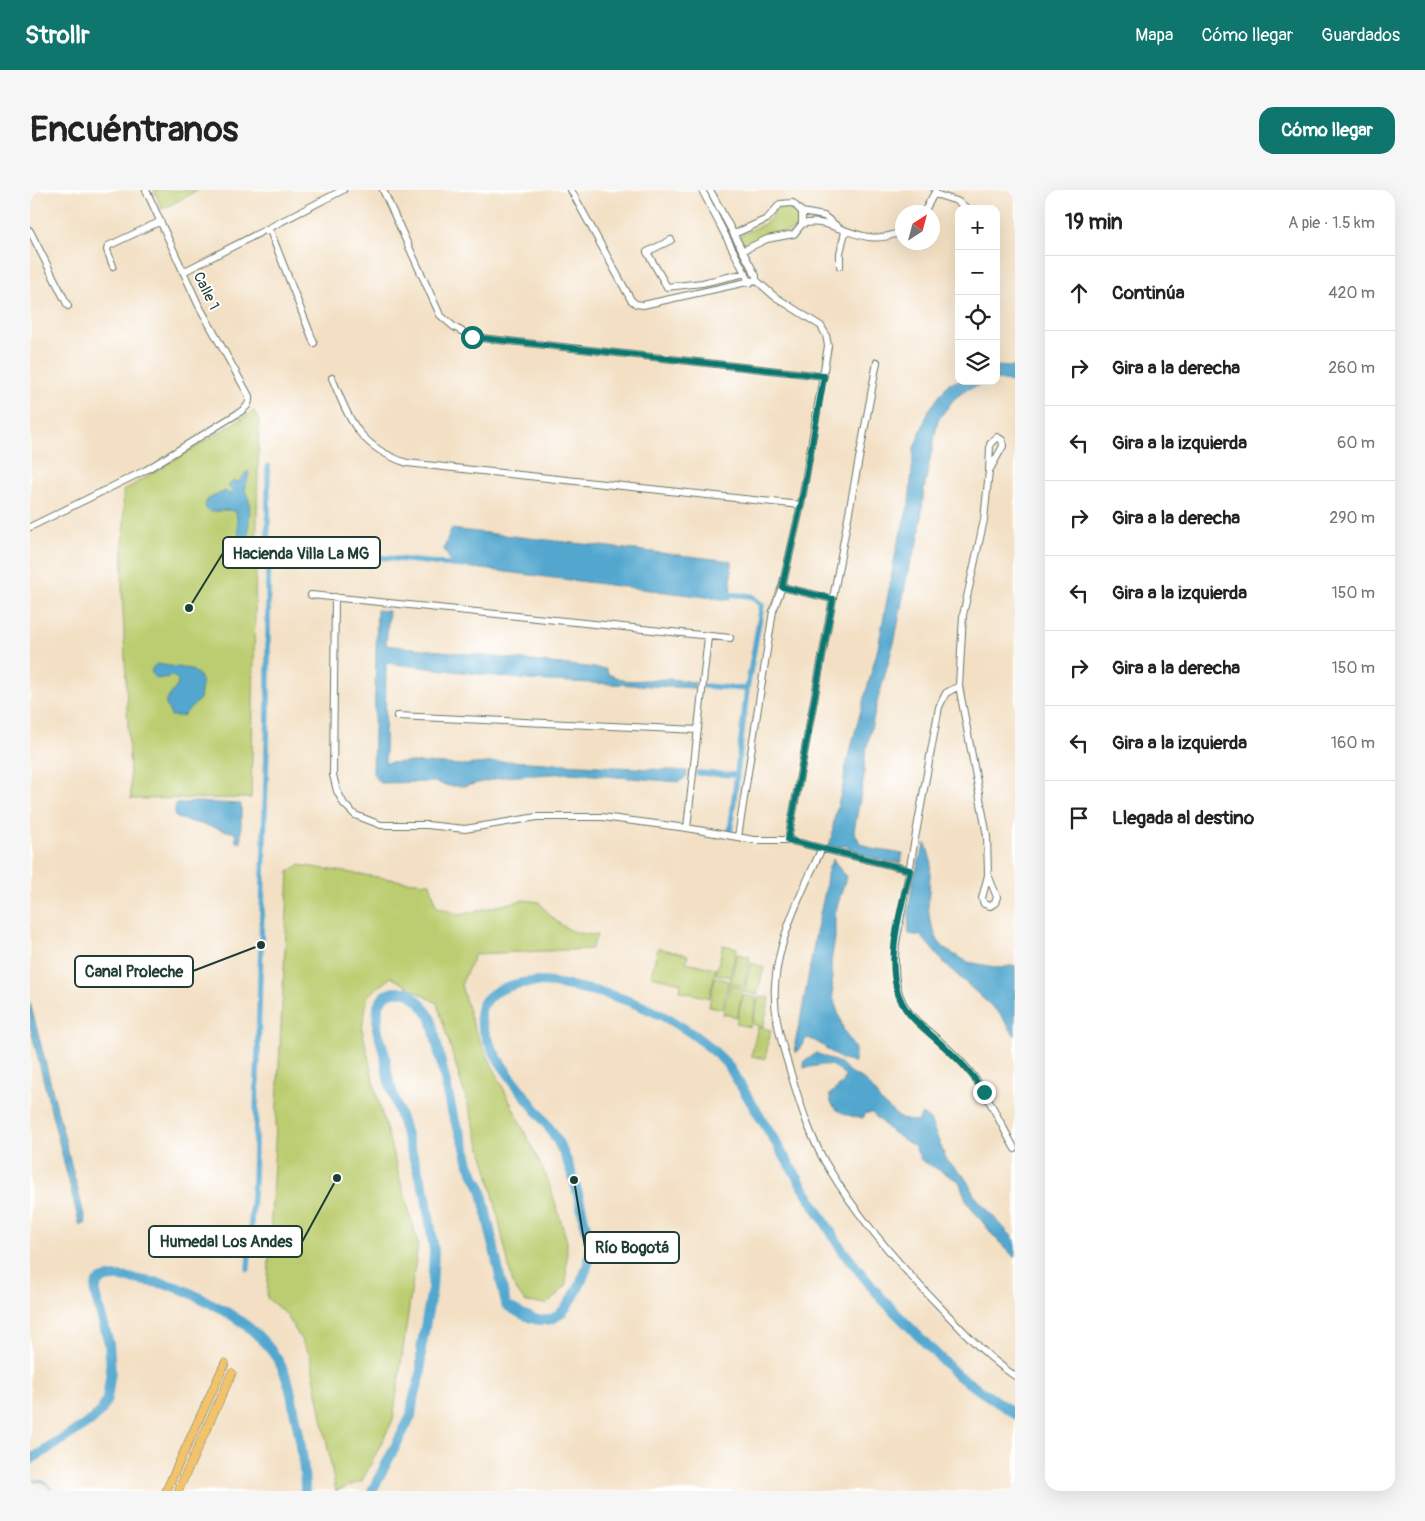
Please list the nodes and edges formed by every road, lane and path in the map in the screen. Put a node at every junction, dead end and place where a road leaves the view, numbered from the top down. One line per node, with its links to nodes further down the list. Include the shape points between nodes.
1 (146, 190): 11 (street, Calle 1)
2 (343, 190): 13 (street)
3 (383, 190): 28 (street, via 440,315 472,337)
4 (571, 190): 24 (street, via 636,304)
5 (702, 190): 23 (street)
6 (710, 190): 17 (street)
7 (935, 192): 8 (street); 9 (street)
8 (928, 205)
9 (962, 205)
10 (802, 212): 12 (street); 15 (street, via 824,216); 17 (street, via 793,203 780,204 767,219)
11 (159, 222): 20 (street, via 108,246); 22 (street, Calle 1)
12 (802, 224): 15 (street, via 822,223); 19 (street, via 794,234 768,239)
13 (269, 228): 22 (street); 26 (street)
14 (30, 232): 25 (street)
15 (845, 232): 16 (street, via 874,238); 21 (street)
16 (895, 233)
17 (734, 234): 19 (street)
18 (671, 240): 23 (street, via 647,252 667,287)
19 (742, 251): 24 (street, via 756,276)
20 (114, 266)
21 (840, 266)
22 (183, 272): 32 (street, Calle 1, via 250,400 247,407 146,470)
23 (746, 273): 24 (street)
24 (753, 282): 28 (street, via 821,326 828,346)
25 (68, 306)
26 (314, 342)
27 (878, 362): 36 (street)
28 (824, 376): 31 (street)
29 (332, 378): 31 (street, via 360,436 387,456 407,463)
30 (989, 471): 30 (street, via 1003,446 997,437 990,444); 39 (street, via 984,520 963,615)
31 (801, 505): 33 (street)
32 (30, 526)
33 (782, 587): 36 (street); 43 (street, via 773,611)
34 (310, 595): 35 (street)
35 (335, 597): 37 (street); 42 (street, via 333,775 344,804 355,815 381,825 464,829 537,817 572,816)
36 (833, 599): 44 (street)
37 (708, 637): 38 (street); 41 (street)
38 (730, 638)
39 (959, 686): 46 (street, via 946,693 939,707); 47 (street, via 987,836)
40 (397, 716): 41 (street)
41 (698, 730): 42 (street)
42 (688, 828): 43 (street)
43 (738, 838): 44 (street)
44 (788, 840): 45 (street)
45 (820, 850): 46 (street); 51 (street, via 787,932 775,986 780,1040 809,1127 830,1171 865,1222 899,1263 995,1363)
46 (910, 870): 48 (street, via 893,968 898,994 914,1020 948,1047 973,1074)
47 (988, 875)
48 (1015, 1148)
49 (225, 1363): 52 (main road)
50 (232, 1373): 53 (main road)
51 (1015, 1376)
52 (166, 1491)
53 (178, 1491)

